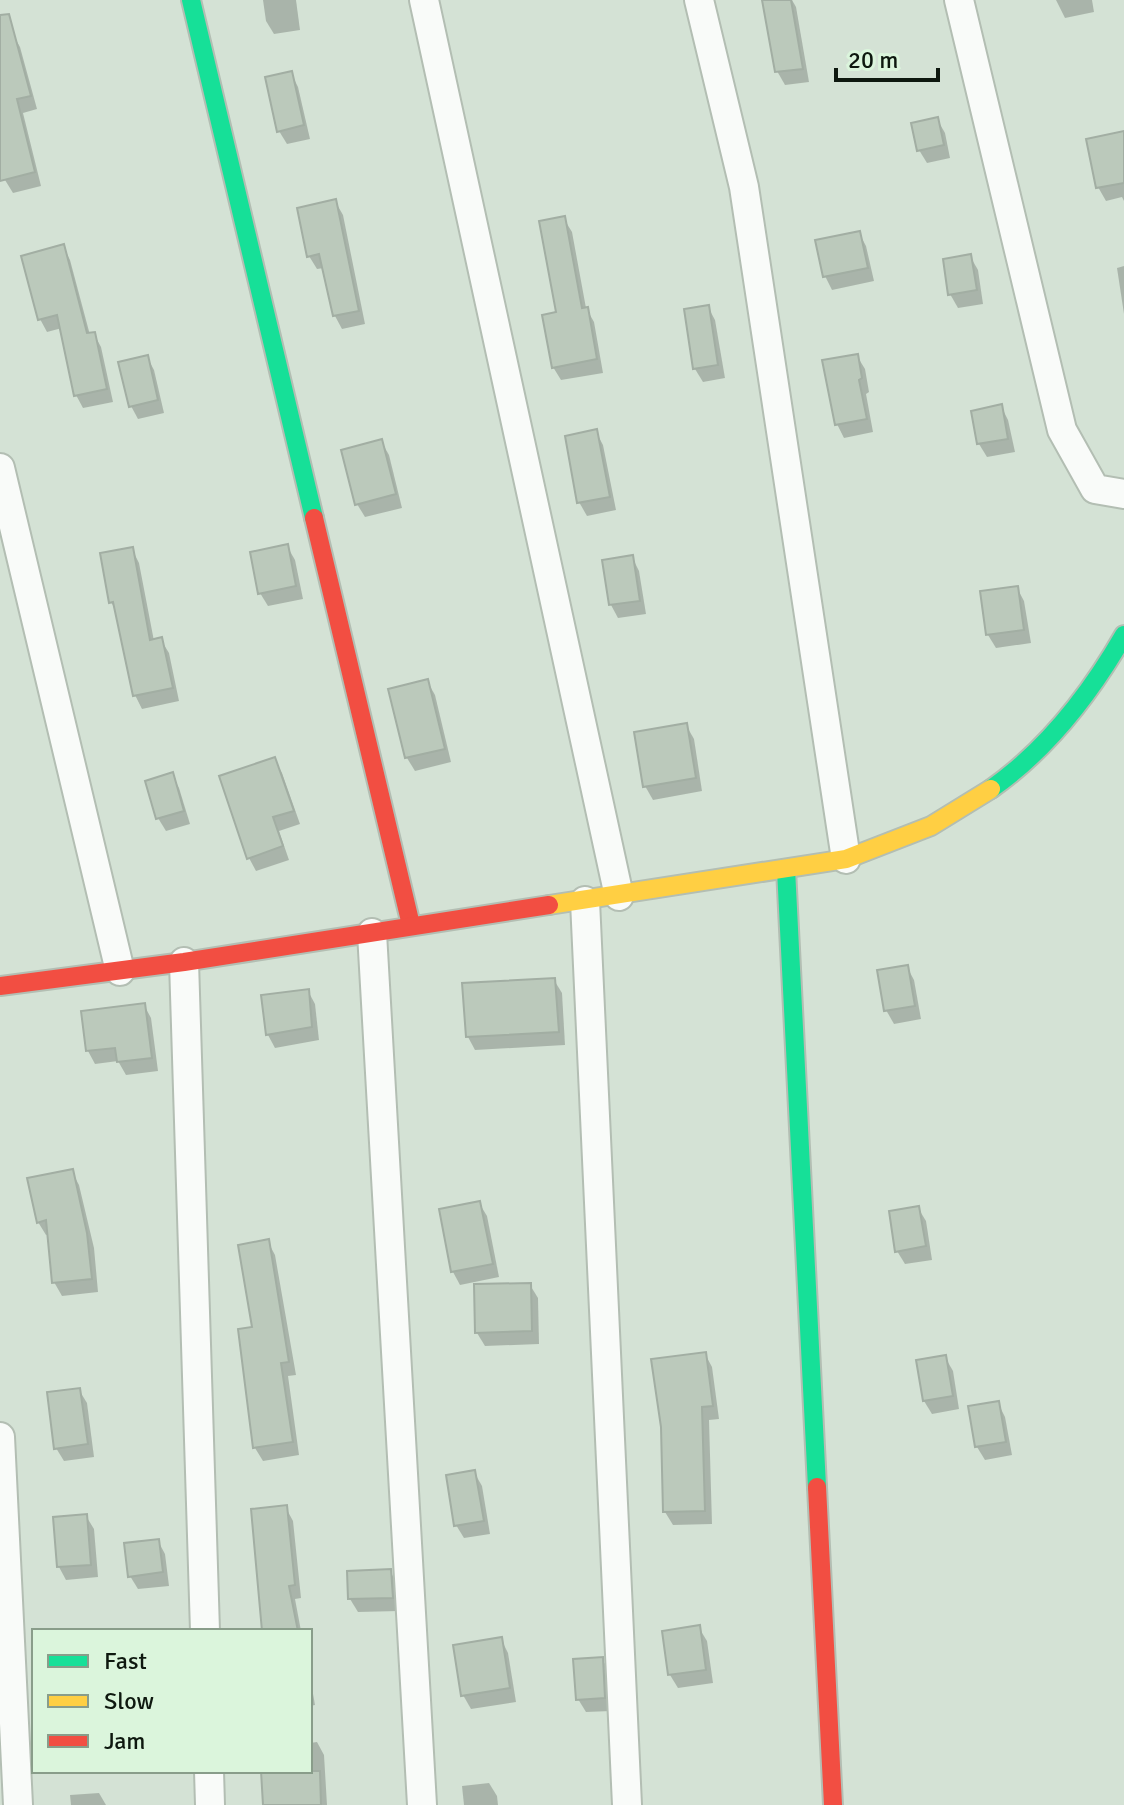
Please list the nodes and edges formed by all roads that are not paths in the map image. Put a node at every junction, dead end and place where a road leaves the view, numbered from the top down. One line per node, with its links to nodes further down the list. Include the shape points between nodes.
1 (191, 0): 12 (street)
2 (424, 0): 10 (street)
3 (699, 0): 8 (street, via 744,187)
4 (959, 0): 6 (street, via 1062,430 1095,489)
5 (0, 468): 15 (street)
6 (1124, 494)
7 (1124, 635): 8 (street, via 1077,711 1013,775 941,821)
8 (846, 859): 9 (street)
9 (786, 869): 10 (street); 24 (street)
10 (619, 896): 11 (street)
11 (585, 901): 12 (street); 23 (street)
12 (411, 925): 13 (street)
13 (372, 933): 14 (street); 22 (street)
14 (184, 962): 15 (street); 18 (street)
15 (120, 971): 16 (street)
16 (0, 986)
17 (0, 1437): 20 (street)
18 (205, 1629)
19 (209, 1773): 21 (street)
20 (18, 1805)
21 (210, 1805)
22 (422, 1805)
23 (627, 1805)
24 (833, 1805)

